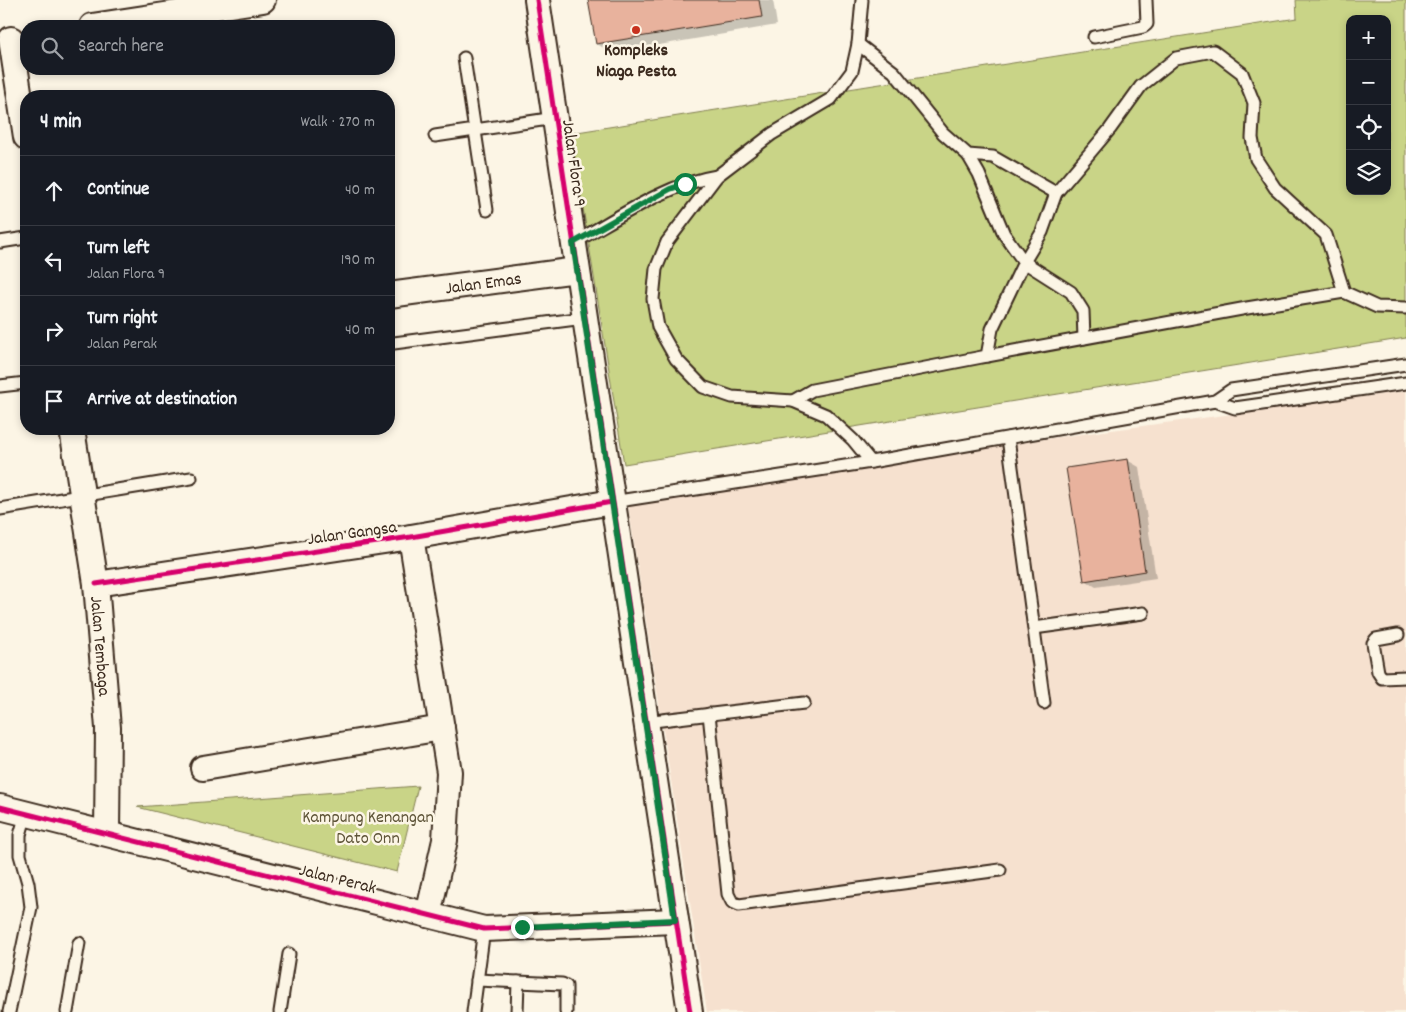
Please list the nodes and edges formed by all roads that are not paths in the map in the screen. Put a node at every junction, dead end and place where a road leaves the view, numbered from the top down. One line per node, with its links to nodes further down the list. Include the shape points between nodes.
1 (263, 0): 5 (street)
2 (537, 0): 11 (street, Jalan Flora 9)
3 (862, 0): 8 (lane)
4 (1146, 0): 6 (lane, via 1148,19 1143,27)
5 (131, 20)
6 (1094, 37)
7 (12, 38): 10 (street)
8 (858, 44): 14 (lane, via 894,72 943,133); 15 (lane, via 852,71 831,98 772,134)
9 (464, 58): 12 (lane)
10 (20, 95)
11 (555, 118): 12 (lane); 20 (street, Jalan Flora 9)
12 (475, 130): 13 (lane); 17 (lane)
13 (435, 136)
14 (968, 155): 16 (lane, via 993,157); 21 (lane, via 1004,234)
15 (717, 176): 20 (lane, via 670,189); 34 (lane, via 667,242 656,269 653,299 658,327 676,359 703,387 732,397)
16 (1056, 193): 21 (lane, via 1042,232); 23 (lane, via 1141,86 1176,58 1213,51 1242,73 1254,103 1252,138 1256,159 1275,188 1326,235)
17 (487, 210)
18 (20, 239): 19 (lane)
19 (0, 242)
20 (573, 243): 22 (street, Jalan Flora 9)
21 (1024, 262): 27 (lane, via 1071,292 1083,311); 29 (lane, via 992,329)
22 (578, 270): 24 (street, Jalan Emas); 26 (street, Jalan Flora 9)
23 (1344, 292): 25 (lane, via 1377,307); 27 (lane)
24 (395, 294)
25 (1406, 308)
26 (584, 318): 28 (lane); 41 (street, Jalan Flora 9)
27 (1084, 338): 29 (lane)
28 (395, 343)
29 (987, 356): 34 (lane, via 812,390)
30 (1406, 364): 35 (lane, via 1231,390)
31 (20, 383): 33 (lane)
32 (1406, 383): 35 (lane, via 1235,408)
33 (0, 386)
34 (793, 401): 38 (lane, via 826,415)
35 (1215, 401): 37 (lane)
36 (73, 435): 40 (street, Jalan Tembaga)
37 (1008, 438): 38 (lane); 46 (lane)
38 (871, 462): 41 (lane)
39 (191, 478): 40 (lane)
40 (82, 495): 42 (lane); 44 (street, Jalan Tembaga)
41 (612, 502): 43 (street, Jalan Gangsa); 52 (street, Jalan Flora 9)
42 (0, 509)
43 (412, 537): 44 (street, Jalan Gangsa); 53 (street)
44 (96, 584): 57 (street, Jalan Tembaga, via 108,728)
45 (1143, 613): 46 (lane)
46 (1034, 628): 50 (lane)
47 (1398, 635): 48 (lane, via 1373,642 1378,672 1382,678)
48 (1406, 677)
49 (804, 703): 51 (lane)
50 (1044, 703)
51 (709, 714): 52 (lane); 58 (lane, via 728,894 732,902 739,905)
52 (645, 722): 60 (street, Jalan Flora 9)
53 (442, 728): 54 (street); 59 (street, via 449,772 445,840)
54 (203, 768)
55 (0, 807): 56 (street, Jalan Perak)
56 (26, 814): 57 (street, Jalan Perak); 66 (lane, via 20,835 20,855 31,907)
57 (107, 833): 59 (street, Jalan Perak)
58 (1000, 870)
59 (428, 915): 61 (street, Jalan Perak)
60 (675, 920): 61 (street, Jalan Perak); 72 (street, Jalan Flora 9)
61 (484, 929): 64 (lane)
62 (79, 943): 67 (lane)
63 (289, 954): 68 (lane)
64 (477, 980): 65 (lane); 69 (lane)
65 (518, 982): 70 (lane); 71 (lane, via 566,986)
66 (9, 1012)
67 (67, 1012)
68 (280, 1012)
69 (473, 1012)
70 (517, 1012)
71 (566, 1012)
72 (690, 1012)

